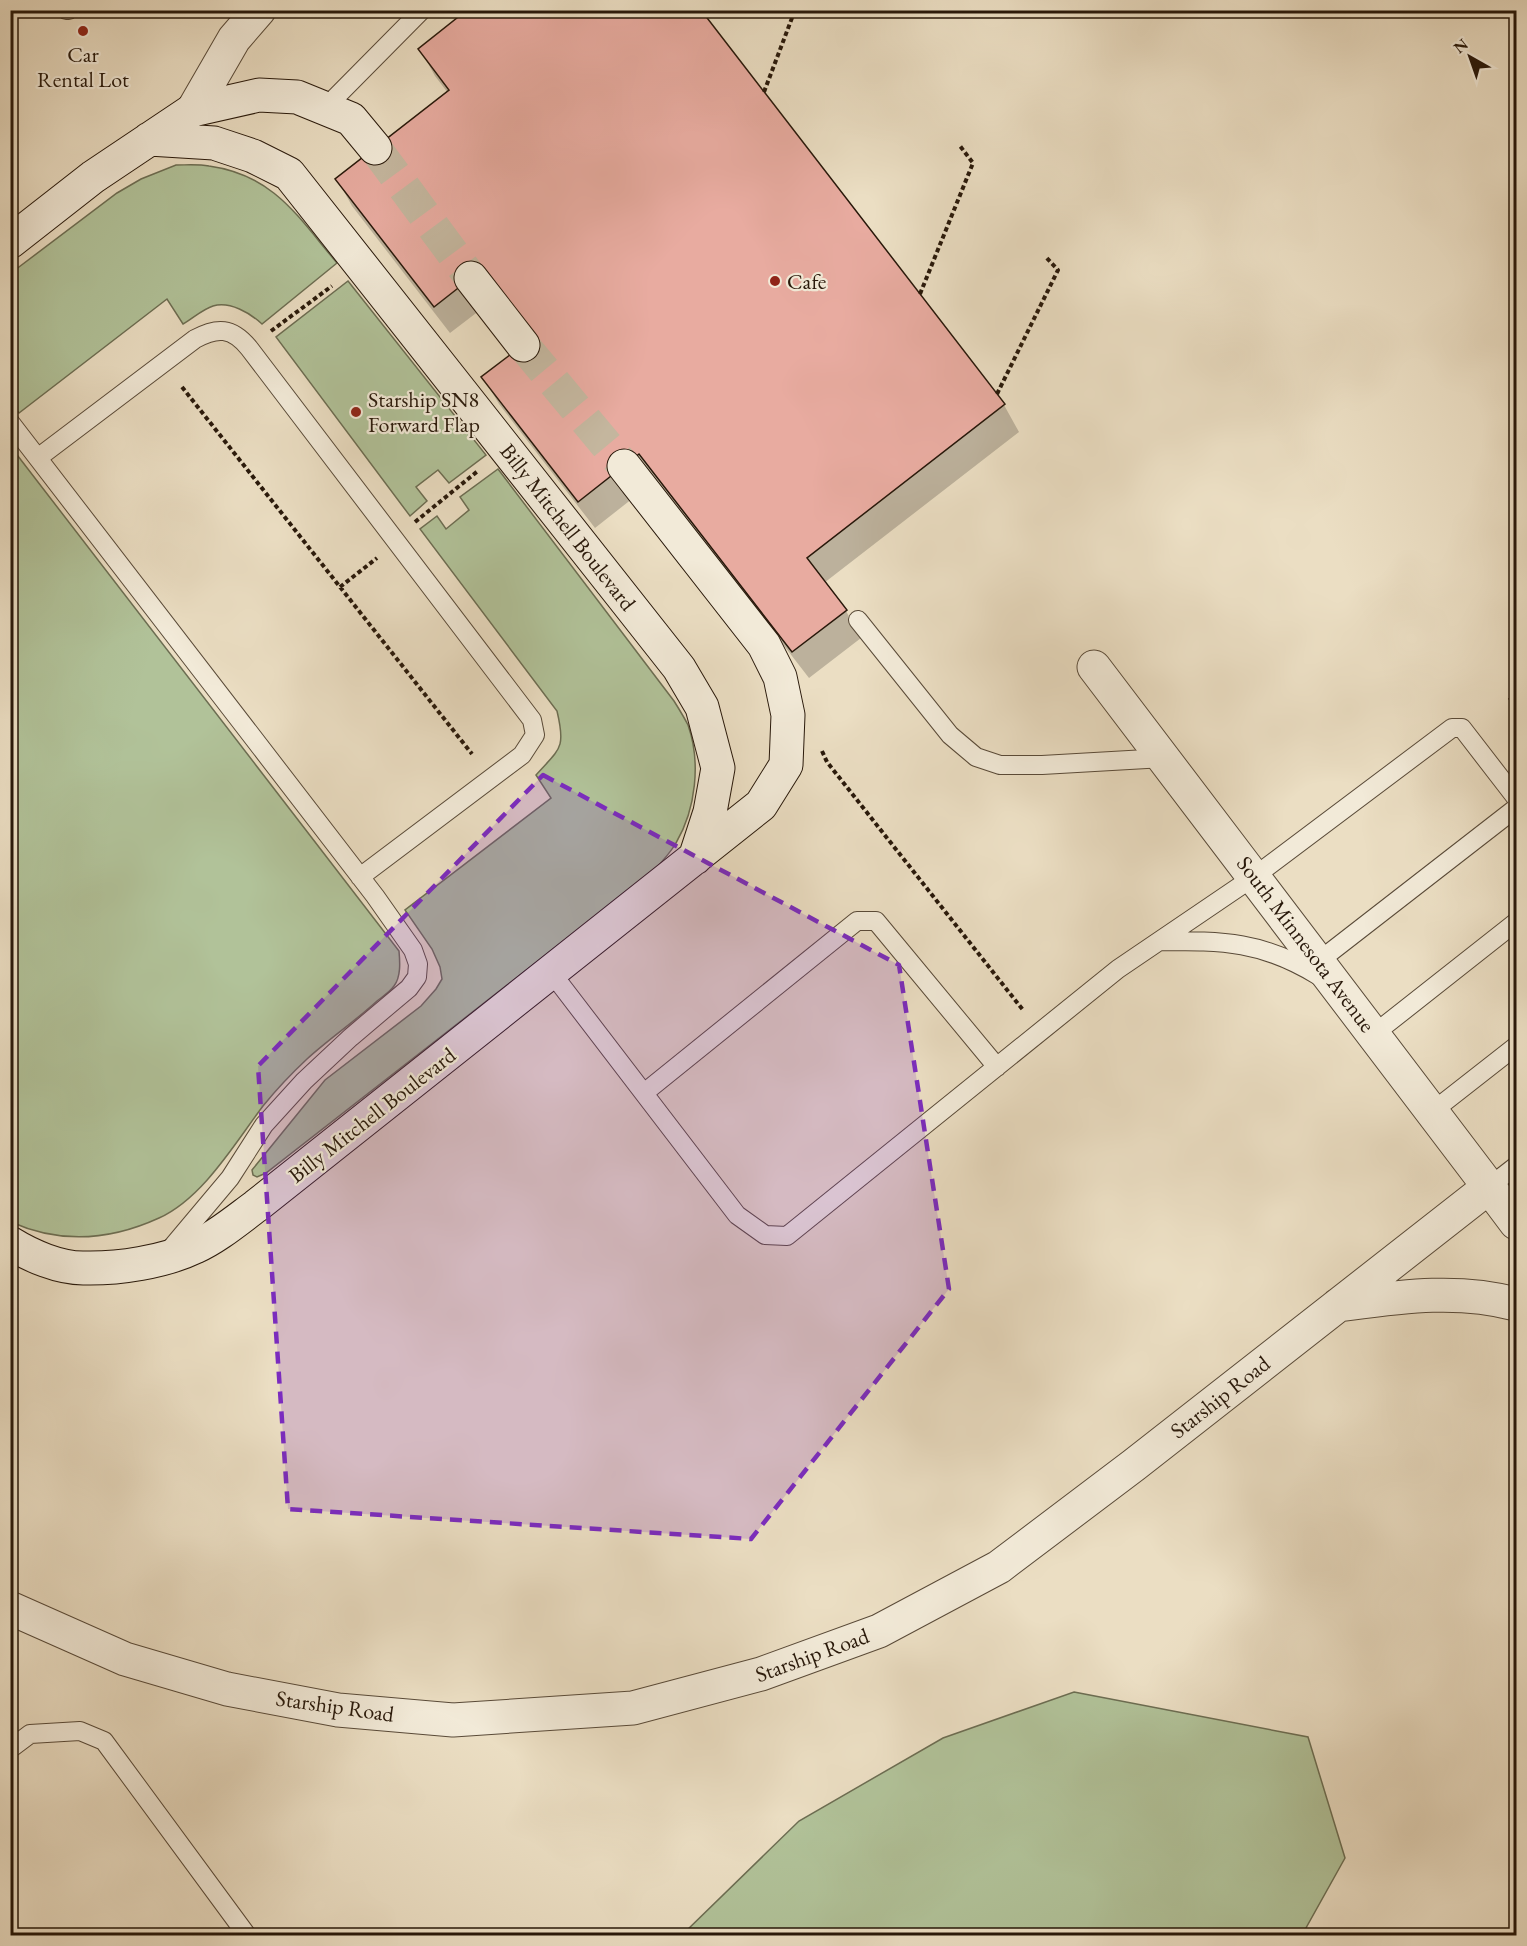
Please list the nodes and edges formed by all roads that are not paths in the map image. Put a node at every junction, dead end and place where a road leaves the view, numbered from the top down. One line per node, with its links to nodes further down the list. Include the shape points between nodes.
1 (259, 10): 4 (main road, via 234,39)
2 (422, 10): 3 (lane)
3 (325, 108): 4 (main road, via 297,97 259,95); 6 (main road, via 351,119)
4 (193, 110): 5 (main road)
5 (149, 139): 7 (main road); 18 (main road, Billy Mitchell Boulevard, via 214,143 289,174 679,668 702,707 718,768 710,812)
6 (375, 147)
7 (10, 242)
8 (471, 278): 9 (main road)
9 (523, 345)
10 (10, 422): 11 (lane)
11 (39, 457): 20 (lane); 20 (lane, via 195,339 221,330 240,337 249,348 532,720 535,735 522,754)
12 (624, 466): 18 (main road, Billy Mitchell Boulevard, via 765,645 780,676 788,715 786,765 761,805)
13 (858, 620): 15 (lane, via 950,735 976,758 1000,765 1042,765)
14 (1094, 666): 15 (main road, South Minnesota Avenue)
15 (1164, 758): 19 (main road, South Minnesota Avenue)
16 (1516, 798): 19 (lane, via 1462,728 1452,728)
17 (1516, 808): 23 (lane)
18 (695, 858): 24 (main road, Billy Mitchell Boulevard)
19 (1255, 876): 22 (lane); 23 (main road, South Minnesota Avenue)
20 (360, 877): 35 (lane, via 413,950 417,977 304,1081 264,1125 230,1178)
21 (1516, 922): 26 (lane)
22 (1160, 941): 25 (lane, via 1220,941 1257,947 1298,963); 28 (lane, via 1118,969)
23 (1319, 961): 25 (main road, South Minnesota Avenue)
24 (551, 972): 29 (lane); 35 (main road, Billy Mitchell Boulevard, via 256,1206 196,1247)
25 (1340, 988): 26 (main road, South Minnesota Avenue)
26 (1374, 1034): 30 (main road, South Minnesota Avenue)
27 (1516, 1046): 30 (lane)
28 (997, 1067): 29 (lane, via 786,1236 765,1235 737,1215); 29 (lane, via 876,921 858,921)
29 (644, 1094)
30 (1433, 1111): 32 (main road, South Minnesota Avenue)
31 (1516, 1166): 32 (lane)
32 (1489, 1187): 33 (main road, South Minnesota Avenue); 37 (main road, Starship Road)
33 (1516, 1223)
34 (10, 1243): 35 (main road, Billy Mitchell Boulevard, via 50,1262 82,1269)
35 (162, 1260)
36 (1516, 1304): 37 (main road, via 1494,1298 1421,1294)
37 (1336, 1305): 38 (main road, Starship Road, via 999,1566 879,1631 761,1674 633,1708 453,1720 338,1710 227,1689 125,1659)
38 (10, 1608)
39 (10, 1749): 40 (lane, via 30,1734 80,1731 104,1741)
40 (245, 1935)

